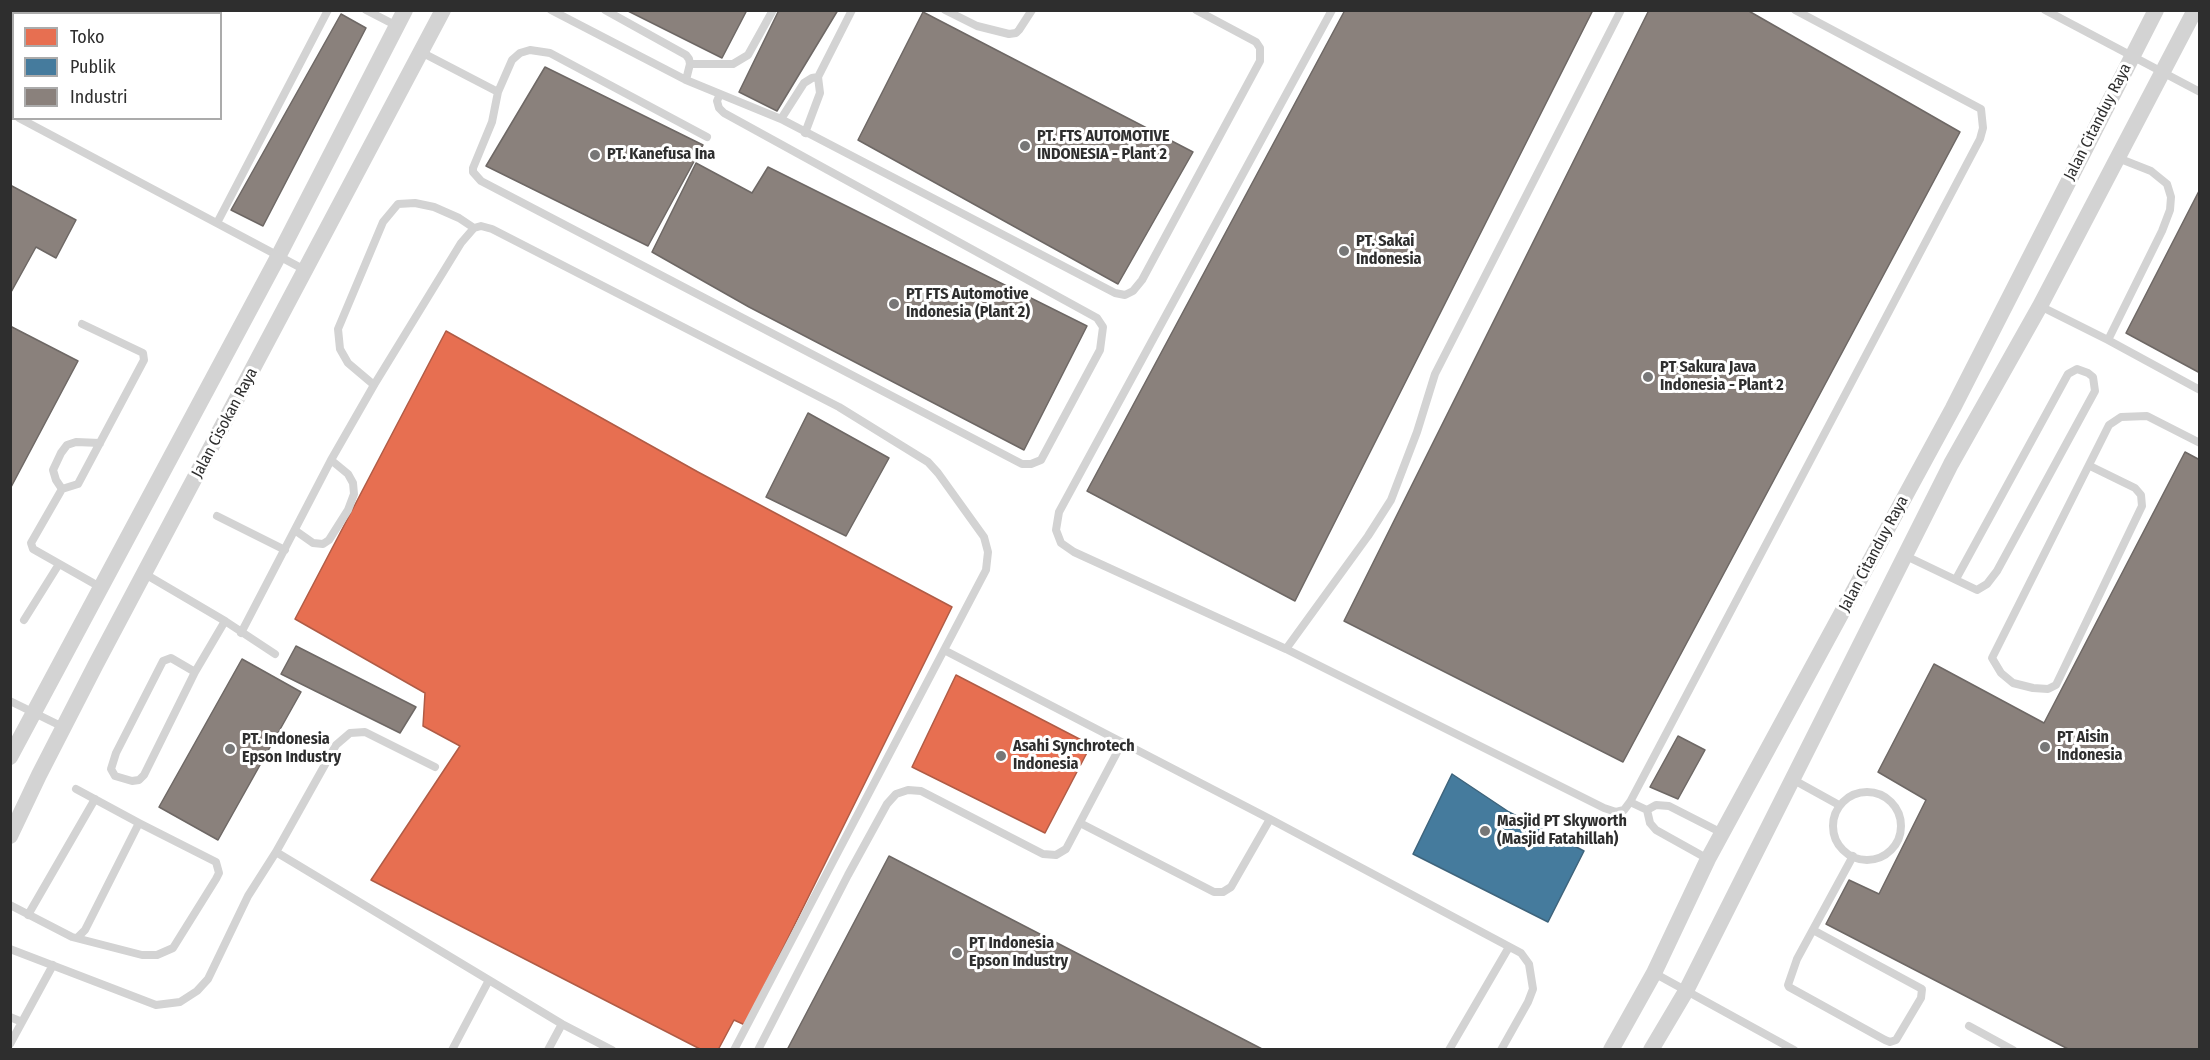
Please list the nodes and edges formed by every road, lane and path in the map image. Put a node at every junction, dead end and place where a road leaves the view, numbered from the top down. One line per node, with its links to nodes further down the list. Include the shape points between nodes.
1 (328, 10): 33 (lane)
2 (366, 10): 18 (lane)
3 (405, 10): 18 (street, Jalan Cisokan Raya)
4 (443, 10): 19 (street, Jalan Cisokan Raya)
5 (551, 10): 24 (lane)
6 (605, 10): 21 (lane, via 686,55)
7 (773, 10): 21 (lane, via 748,55 722,65)
8 (852, 10): 23 (lane)
9 (945, 10): 10 (lane, via 977,26 1009,34 1019,30)
10 (1032, 10)
11 (1196, 10): 30 (lane, via 1256,42 1260,61 1142,280 1125,295)
12 (1332, 10): 60 (lane, via 1059,512 1056,530 1061,543 1074,552)
13 (1621, 10): 60 (lane, via 1435,374 1391,500)
14 (1796, 10): 73 (lane, via 1981,109 1983,128)
15 (2045, 10): 20 (lane)
16 (2156, 10): 20 (street, Jalan Citanduy Raya)
17 (2195, 10): 22 (street, Jalan Citanduy Raya)
18 (397, 26): 35 (street, Jalan Cisokan Raya)
19 (421, 52): 25 (lane); 36 (street, Jalan Cisokan Raya)
20 (2132, 55): 22 (lane); 42 (street, Jalan Citanduy Raya)
21 (690, 64): 24 (lane)
22 (2163, 72): 26 (lane); 32 (street, Jalan Citanduy Raya)
23 (818, 77): 28 (lane, via 804,83); 30 (lane, via 820,93)
24 (686, 80): 27 (lane)
25 (498, 92): 27 (lane, via 492,122 473,168 481,181 1022,464 1041,460 1100,350 1103,327 1097,318 724,113 717,101); 31 (lane, via 512,60 520,52 549,53)
26 (2199, 92)
27 (720, 94): 28 (lane)
28 (781, 118): 30 (lane)
29 (24, 120): 33 (lane)
30 (805, 133)
31 (706, 137)
32 (2118, 158): 37 (street, Jalan Citanduy Raya); 39 (lane, via 2151,171 2167,184 2171,197 2162,231)
33 (217, 224): 35 (lane)
34 (474, 228): 40 (lane); 40 (lane, via 434,207 415,203 398,204 384,222 338,329 340,349 348,363); 61 (lane, via 492,229 839,407 928,462 984,537 988,552 986,570)
35 (279, 255): 36 (lane); 56 (street, Jalan Cisokan Raya)
36 (305, 270): 54 (street, Jalan Cisokan Raya)
37 (2040, 306): 39 (lane); 43 (street, Jalan Citanduy Raya)
38 (82, 324): 44 (lane, via 144,356)
39 (2108, 340): 41 (lane)
40 (374, 385): 46 (lane)
41 (2199, 390)
42 (1953, 408): 43 (street); 79 (street, Jalan Citanduy Raya)
43 (1974, 421): 52 (street, Jalan Citanduy Raya)
44 (100, 443): 48 (lane, via 78,484); 48 (lane, via 67,445 53,470)
45 (2199, 443): 47 (lane, via 2147,416 2121,417 2109,425)
46 (331, 460): 50 (lane); 50 (lane, via 348,474 352,483 354,494 348,510 330,540 323,544 314,543)
47 (2090, 466): 47 (lane, via 1992,658 2001,673 2013,682 2048,689 2056,684 2142,506 2141,495 2135,488)
48 (62, 489): 53 (lane, via 31,543 33,549)
49 (217, 516): 51 (lane)
50 (296, 531): 51 (lane)
51 (285, 550): 59 (lane)
52 (1906, 556): 55 (lane); 70 (street, Jalan Citanduy Raya)
53 (59, 564): 56 (lane); 57 (lane)
54 (145, 574): 58 (lane); 66 (street, Jalan Cisokan Raya)
55 (1956, 579): 55 (lane, via 2068,374 2077,369 2088,373 2095,391 1997,571 1977,590)
56 (100, 587): 65 (street, Jalan Cisokan Raya)
57 (24, 620)
58 (225, 621): 59 (lane); 63 (lane)
59 (241, 633): 62 (lane)
60 (1286, 649): 73 (lane, via 1604,808 1616,812 1624,810)
61 (944, 650): 67 (lane); 102 (lane)
62 (275, 654)
63 (195, 672): 63 (lane, via 144,776 132,781 115,776 111,769 116,753 163,661 171,658)
64 (10, 701): 65 (lane)
65 (34, 713): 66 (lane); 68 (street, Jalan Cisokan Raya)
66 (63, 727): 80 (street, Jalan Cisokan Raya)
67 (1122, 743): 76 (lane); 78 (lane)
68 (10, 757)
69 (435, 767): 81 (lane, via 365,732 350,733 336,745)
70 (1791, 779): 74 (lane); 93 (street, Jalan Citanduy Raya)
71 (76, 789): 72 (lane)
72 (95, 799): 77 (lane); 85 (lane)
73 (1630, 802): 75 (lane)
74 (1839, 805): 82 (lane, via 1833,822 1835,839 1846,854); 82 (lane, via 1850,795 1864,791 1879,793 1900,812 1902,830 1895,847 1878,859)
75 (1647, 810): 79 (lane, via 1656,805 1669,806); 83 (lane, via 1656,830)
76 (1270, 819): 78 (lane, via 1232,887 1223,892 1214,892); 88 (lane)
77 (139, 823): 87 (lane); 87 (lane, via 212,859 218,867 216,879 172,948 163,954 142,955)
78 (1080, 824): 103 (lane, via 1066,849 1056,855 1043,854 921,791 896,794 848,875)
79 (1722, 833): 83 (street, Jalan Citanduy Raya)
80 (10, 836)
81 (276, 852): 90 (lane, via 248,896 208,979 180,1002 156,1005); 92 (lane)
82 (1853, 856): 86 (lane)
83 (1708, 859): 91 (street, Jalan Citanduy Raya)
84 (10, 905): 85 (lane)
85 (28, 915): 87 (lane)
86 (1813, 930): 86 (lane, via 1788,980 1789,987 1885,1040 1896,1040 1921,998 1922,989)
87 (78, 937)
88 (1509, 947): 104 (lane); 105 (lane, via 1521,953 1529,964 1533,990)
89 (10, 949): 90 (lane)
90 (53, 965): 95 (lane)
91 (1654, 972): 93 (lane); 106 (street, Jalan Citanduy Raya)
92 (489, 980): 96 (lane); 99 (lane)
93 (1686, 991): 107 (street, Jalan Citanduy Raya); 108 (lane)
94 (10, 1017): 95 (lane)
95 (22, 1022): 98 (lane)
96 (562, 1024): 100 (lane); 101 (lane)
97 (1969, 1026): 109 (lane)
98 (10, 1044)
99 (452, 1050)
100 (548, 1050)
101 (612, 1050)
102 (734, 1050)
103 (758, 1050)
104 (1449, 1050)
105 (1501, 1050)
106 (1611, 1050)
107 (1651, 1050)
108 (1794, 1050)
109 (2013, 1050)

